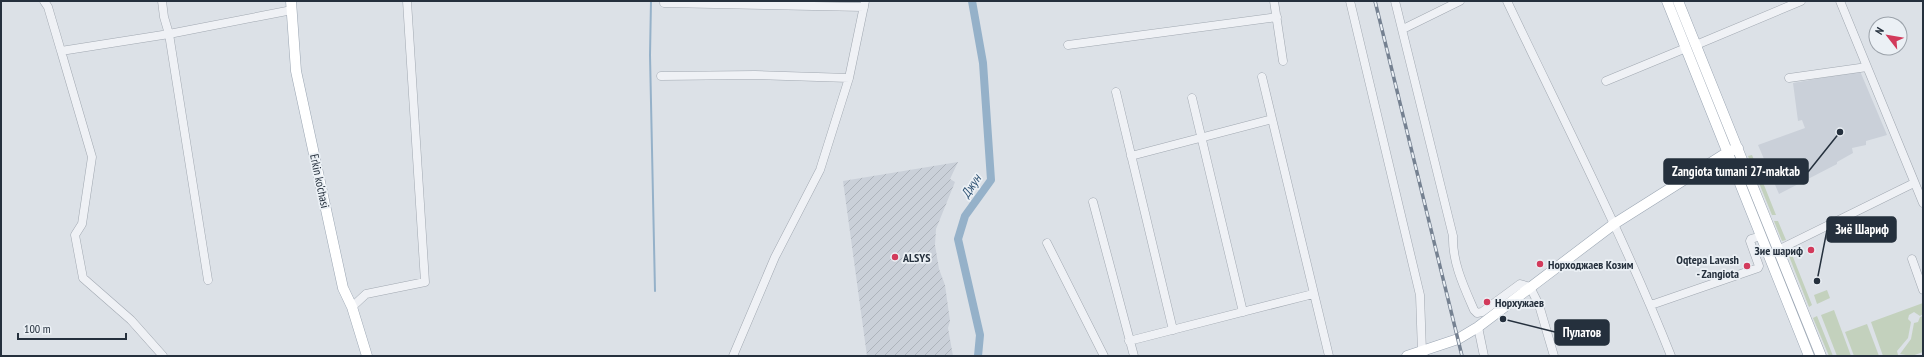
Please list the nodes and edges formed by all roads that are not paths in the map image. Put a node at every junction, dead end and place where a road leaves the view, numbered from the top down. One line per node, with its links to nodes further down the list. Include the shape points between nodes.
1 (44, 1): 21 (street)
2 (162, 1): 18 (street)
3 (407, 1): 49 (street, via 425,282 366,294)
4 (1274, 1): 16 (street)
5 (1350, 1): 54 (street, via 1420,295)
6 (1395, 1): 17 (street)
7 (1460, 1): 17 (street)
8 (1508, 1): 39 (street)
9 (1667, 1): 20 (main road)
10 (1678, 1): 20 (main road)
11 (1801, 1): 20 (street)
12 (1840, 1): 23 (street)
13 (664, 3): 14 (street)
14 (864, 4): 26 (street)
15 (292, 6): 18 (street); 49 (main road, Erkin ko'chasi, via 296,71 343,288)
16 (1277, 17): 19 (street); 22 (street)
17 (1403, 29): 45 (street, via 1453,236 1452,248 1457,268 1474,310 1477,313 1482,312 1520,284)
18 (169, 34): 21 (street); 44 (street)
19 (1068, 45)
20 (1691, 47): 28 (street); 33 (main road); 34 (main road)
21 (61, 51): 55 (street, via 92,157 82,224 75,235 83,278 132,320)
22 (1283, 61)
23 (1867, 68): 27 (street); 36 (street)
24 (661, 76): 26 (street)
25 (1262, 77): 31 (street)
26 (849, 78): 57 (street, via 820,170 775,257)
27 (1789, 78)
28 (1606, 81)
29 (1116, 92): 35 (street)
30 (1192, 98): 32 (street)
31 (1272, 119): 32 (street); 47 (street)
32 (1200, 136): 35 (street); 50 (street)
33 (1738, 148): 34 (main road); 42 (main road)
34 (1728, 152): 39 (main road); 40 (main road)
35 (1131, 156): 52 (street)
36 (1914, 183): 38 (street); 42 (street)
37 (1093, 202): 53 (street)
38 (1923, 203)
39 (1614, 224): 45 (main road); 48 (street)
40 (1761, 236): 48 (street, via 1750,241 1760,266 1758,268); 65 (main road)
41 (1047, 243): 58 (street)
42 (1778, 250): 66 (main road)
43 (1912, 259): 46 (street)
44 (208, 280)
45 (1530, 287): 51 (main road); 63 (street, via 1539,306)
46 (1923, 290)
47 (1313, 294): 50 (street); 60 (street)
48 (1651, 305): 64 (street)
49 (352, 307): 56 (main road, Erkin ko'chasi)
50 (1243, 312): 52 (street)
51 (1478, 327): 54 (main road); 62 (street)
52 (1173, 330): 53 (street)
53 (1129, 341): 59 (street)
54 (1423, 354): 61 (main road)
55 (163, 356)
56 (367, 356)
57 (733, 356)
58 (1104, 356)
59 (1134, 356)
60 (1329, 356)
61 (1407, 356)
62 (1484, 356)
63 (1554, 356)
64 (1671, 356)
65 (1809, 356)
66 (1821, 356)

